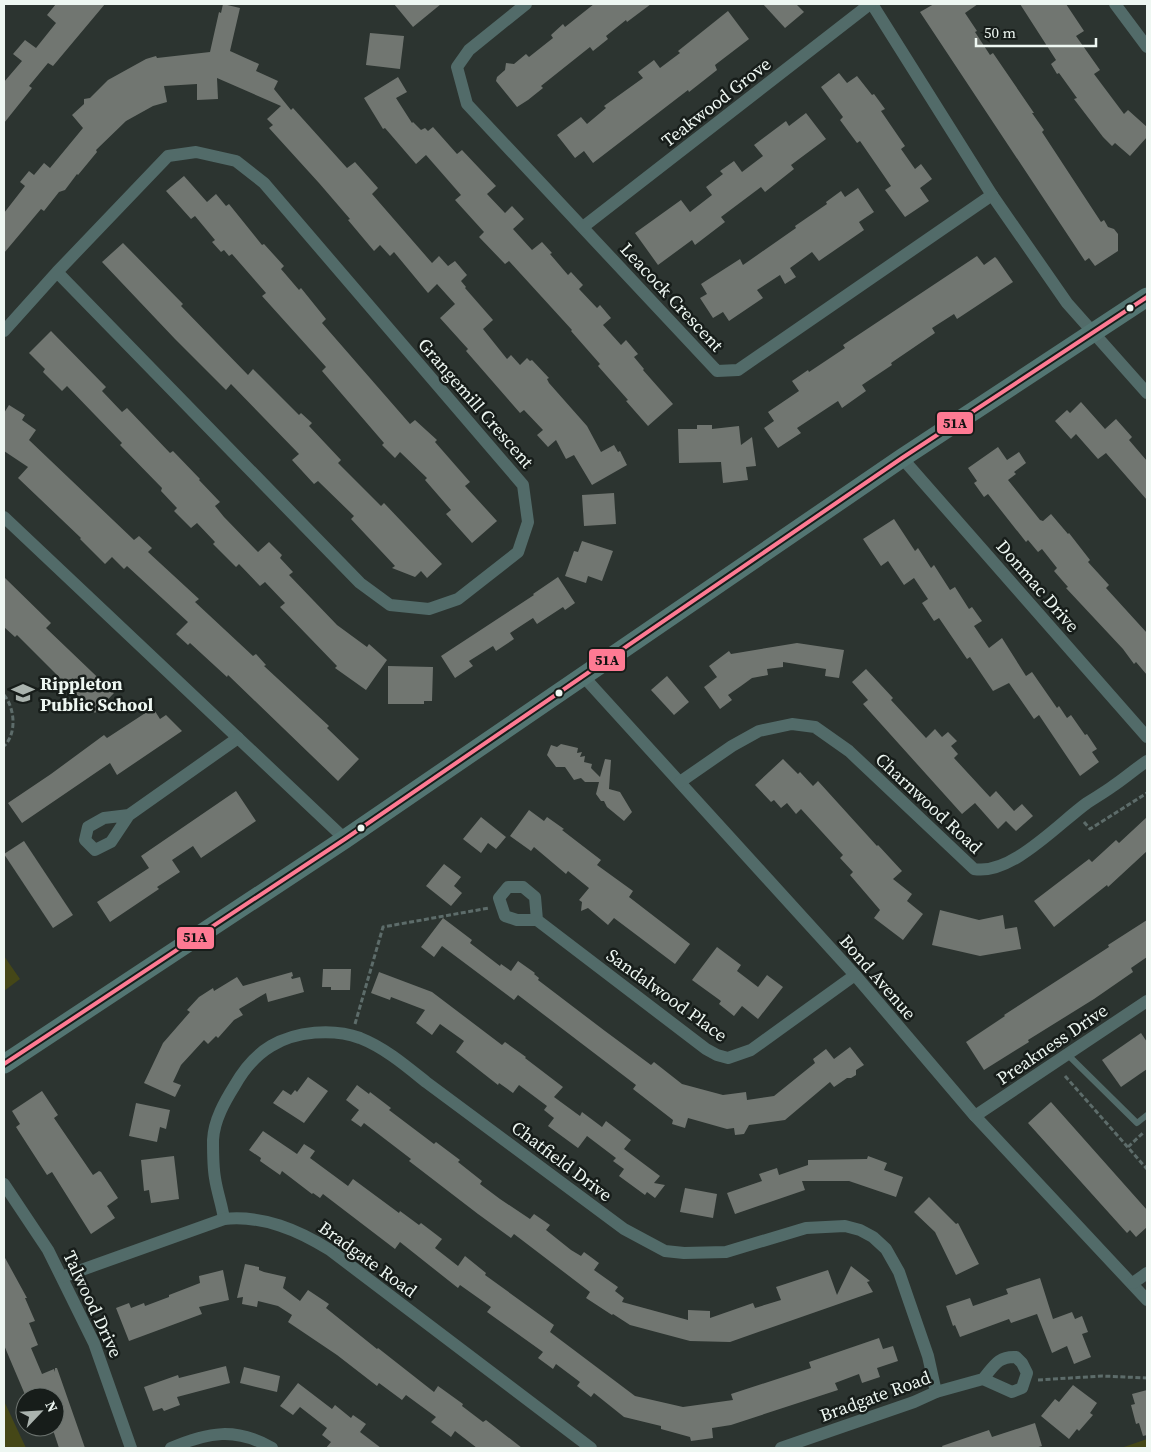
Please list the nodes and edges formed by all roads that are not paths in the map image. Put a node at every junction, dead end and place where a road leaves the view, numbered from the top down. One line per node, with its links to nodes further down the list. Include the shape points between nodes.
1 (526, 4): 6 (street, Leacock Crescent, via 470,50 457,67 467,104)
2 (871, 4): 5 (street); 6 (street, Teakwood Grove)
3 (1115, 4): 4 (street)
4 (1147, 47)
5 (992, 195): 6 (street, Leacock Crescent, via 738,370 717,371); 10 (street, via 1067,303)
6 (583, 227)
7 (57, 272): 7 (street, Grangemill Crescent, via 168,156 196,152 236,161 264,182 523,485 528,522 518,552 458,599 429,609 390,605 360,583); 9 (street, Grangemill Crescent)
8 (1147, 297): 10 (main road)
9 (4, 331)
10 (1093, 333): 11 (street); 12 (main road)
11 (1147, 392)
12 (902, 458): 14 (main road); 15 (street, Donmac Drive)
13 (4, 517): 16 (street)
14 (583, 676): 18 (street, Bond Avenue); 20 (main road)
15 (1147, 737)
16 (238, 738): 19 (street); 20 (street)
17 (1147, 761): 18 (street, Charnwood Road, via 1014,859 982,870 974,869 849,751 815,727 792,724 759,731)
18 (680, 782): 22 (street, Bond Avenue)
19 (128, 815)
20 (346, 839): 25 (main road)
21 (537, 920): 21 (street, via 505,916 499,898 508,887 523,888 535,897); 22 (street, Sandalwood Place, via 706,1049 728,1058 751,1050)
22 (855, 975): 27 (street, Bond Avenue)
23 (1147, 1001): 24 (street, Preakness Drive)
24 (1067, 1054): 26 (lane, via 1137,1123); 27 (street, Preakness Drive)
25 (4, 1064)
26 (1147, 1115)
27 (975, 1116): 32 (street, Bond Avenue)
28 (4, 1184): 31 (street, Talwood Drive)
29 (224, 1219): 31 (street, Bradgate Road); 35 (street, Chatfield Drive, via 215,1178 213,1140 216,1122 243,1071 271,1046 291,1037 325,1032 352,1036 397,1058 624,1230 665,1251 726,1252 806,1228 845,1226 873,1237 886,1249 899,1272 928,1356); 39 (street, Bradgate Road, via 280,1225 330,1250)
30 (1147, 1273): 32 (street)
31 (62, 1277): 36 (street, Talwood Drive, via 94,1343)
32 (1133, 1283): 33 (street, Bond Avenue)
33 (1147, 1300)
34 (983, 1379): 34 (street, via 1012,1392 1022,1388 1027,1373 1016,1357 1004,1356); 35 (street, Bradgate Road)
35 (936, 1392): 40 (street, Bradgate Road)
36 (131, 1448)
37 (171, 1448): 38 (street, via 218,1433 248,1437)
38 (272, 1448)
39 (591, 1448)
40 (781, 1448)

